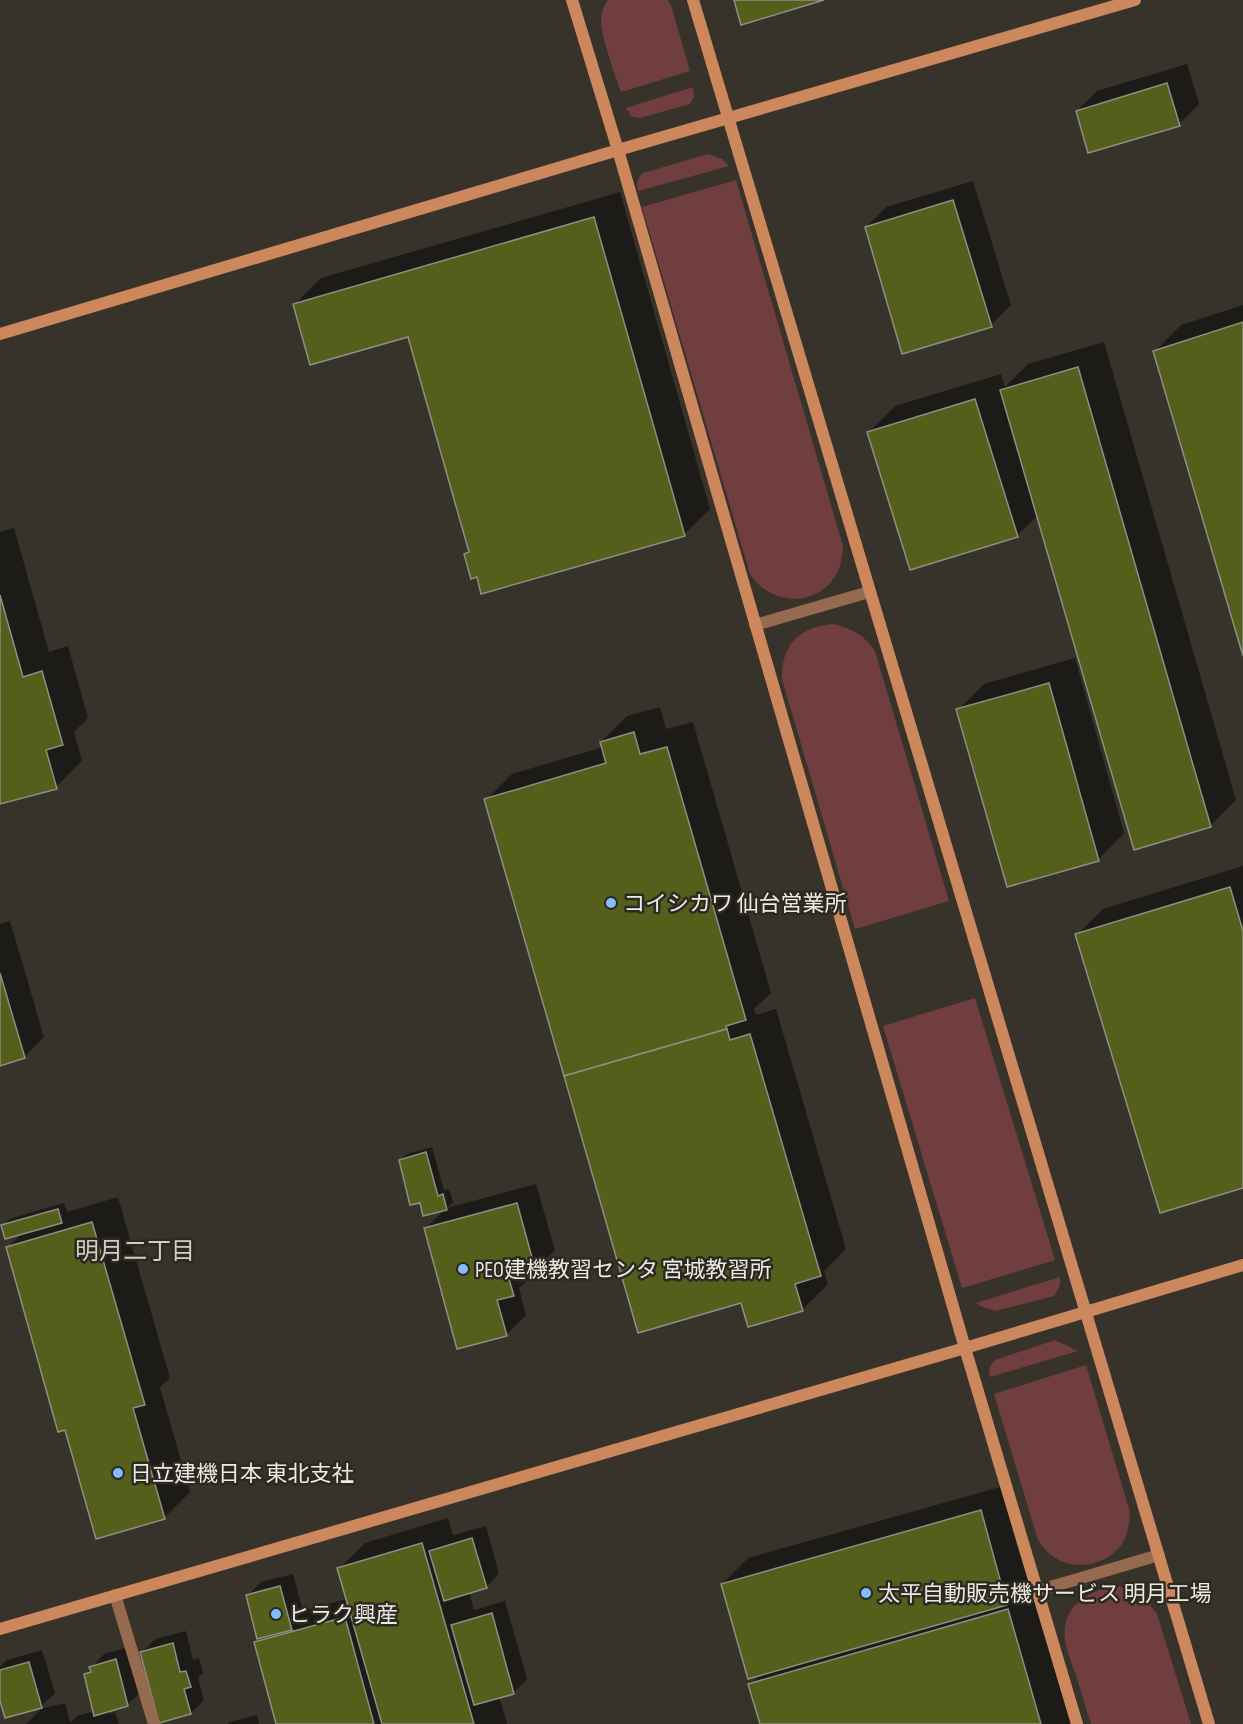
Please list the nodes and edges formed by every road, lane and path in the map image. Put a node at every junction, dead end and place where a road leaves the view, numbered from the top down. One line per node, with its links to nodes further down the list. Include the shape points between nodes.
1 (572, 0): 5 (street)
2 (693, 0): 4 (street)
3 (1135, 0): 4 (street)
4 (727, 118): 5 (street); 7 (street)
5 (618, 150): 6 (street); 8 (street)
6 (0, 334)
7 (869, 592): 8 (street); 10 (street)
8 (755, 625): 11 (street)
9 (1243, 1265): 10 (street)
10 (1085, 1311): 11 (street); 12 (street)
11 (964, 1348): 13 (street); 14 (street)
12 (1159, 1556): 13 (street); 18 (street)
13 (1037, 1591): 17 (street)
14 (115, 1595): 15 (street); 16 (street)
15 (0, 1629)
16 (154, 1724)
17 (1077, 1724)
18 (1209, 1724)

